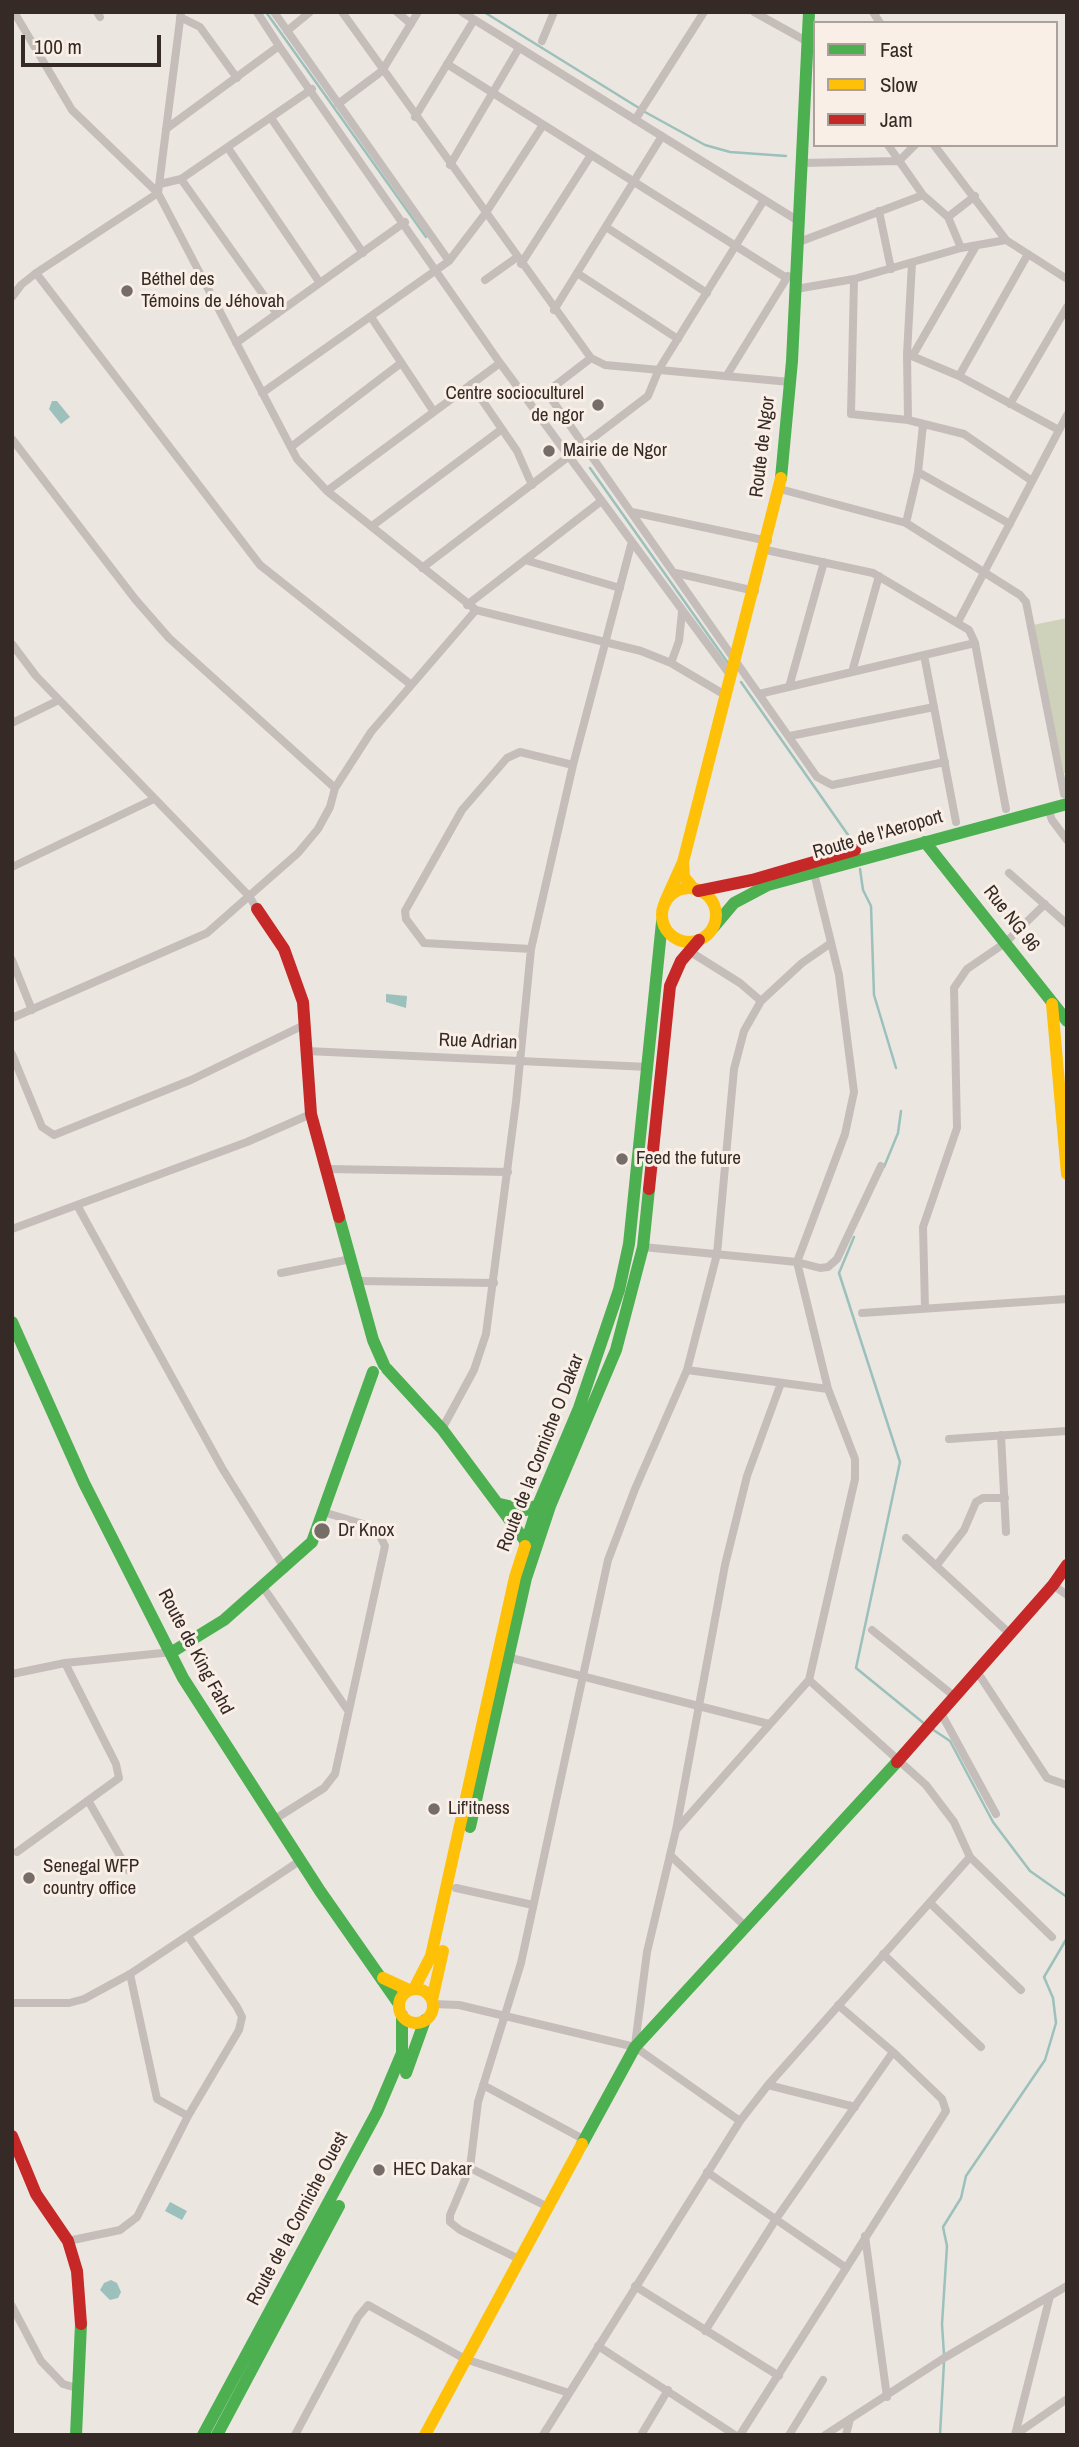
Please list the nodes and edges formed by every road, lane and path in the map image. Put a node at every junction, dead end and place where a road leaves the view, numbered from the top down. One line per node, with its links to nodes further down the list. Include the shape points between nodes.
1 (14, 12): 45 (street, via 72,110)
2 (257, 12): 20 (street)
3 (274, 12): 17 (street)
4 (310, 12): 17 (street)
5 (342, 12): 23 (street)
6 (397, 12): 16 (street)
7 (418, 12): 16 (street)
8 (462, 12): 15 (street)
9 (554, 12): 18 (street)
10 (704, 12): 29 (street)
11 (754, 12): 19 (street)
12 (817, 12): 14 (main road)
13 (180, 15): 25 (street, via 200,27); 33 (street)
14 (809, 18): 19 (main road, Route de Ngor)
15 (474, 20): 21 (street); 22 (street)
16 (411, 24): 23 (street)
17 (287, 31): 28 (street)
18 (542, 41)
19 (807, 42): 24 (main road, Route de Ngor)
20 (279, 46): 25 (street); 26 (street)
21 (519, 48): 27 (street); 29 (street)
22 (447, 64): 27 (street); 30 (street)
23 (382, 71): 28 (street); 30 (street)
24 (810, 74): 41 (main road, Route de Ngor)
25 (237, 78): 33 (street)
26 (312, 89): 31 (street); 52 (street)
27 (492, 92): 32 (street); 42 (street)
28 (338, 104): 62 (street)
29 (639, 114): 34 (street)
30 (415, 117): 42 (street)
31 (271, 118): 38 (street); 60 (street)
32 (543, 125): 39 (street); 50 (street)
33 (166, 129): 45 (street)
34 (662, 136): 44 (street); 48 (street)
35 (889, 147): 40 (street)
36 (913, 147): 40 (street)
37 (935, 147): 47 (street)
38 (228, 149): 43 (street); 73 (street)
39 (591, 155): 44 (street); 63 (street)
40 (899, 162): 41 (street); 46 (street)
41 (802, 163): 53 (main road, Route de Ngor)
42 (450, 165): 50 (street)
43 (181, 179): 45 (street); 79 (street)
44 (634, 182): 54 (street); 57 (street)
45 (159, 188): 67 (street); 82 (street)
46 (923, 195): 49 (street); 51 (street)
47 (975, 196): 51 (street); 55 (street)
48 (764, 200): 53 (street); 57 (street)
49 (879, 211): 56 (street); 65 (street)
50 (485, 214): 62 (street); 63 (street)
51 (948, 217): 59 (street)
52 (405, 222): 60 (street); 66 (street)
53 (800, 222): 56 (main road, Route de Ngor)
54 (606, 227): 68 (street); 75 (street)
55 (1006, 240): 58 (street); 61 (street)
56 (799, 242): 69 (main road, Route de Ngor)
57 (736, 246): 69 (street); 75 (street)
58 (976, 246): 59 (street); 83 (street)
59 (961, 248): 64 (street)
60 (363, 253): 73 (street)
61 (1028, 254): 71 (street); 89 (street)
62 (449, 261): 66 (street)
63 (518, 261): 72 (street); 78 (street)
64 (912, 264): 65 (street); 83 (street)
65 (891, 269): 70 (street)
66 (438, 271): 80 (street); 86 (street)
67 (36, 273): 76 (street); 136 (street, via 260,565)
68 (578, 273): 78 (street); 81 (street)
69 (791, 275): 74 (main road, Route de Ngor); 88 (street)
70 (855, 279): 74 (street); 96 (street, via 850,412)
71 (1067, 279)
72 (485, 280)
73 (320, 284): 79 (street)
74 (796, 289): 90 (main road, Route de Ngor)
75 (707, 293): 81 (street)
76 (12, 297)
77 (1067, 307): 93 (street)
78 (554, 310): 84 (street)
79 (277, 314): 82 (street)
80 (371, 317): 85 (street); 92 (street)
81 (678, 339): 87 (street)
82 (236, 344): 92 (street)
83 (910, 355): 89 (street); 96 (street)
84 (591, 358): 87 (street, via 605,365); 101 (street, via 549,393)
85 (401, 363): 94 (street); 102 (street)
86 (500, 363): 91 (street); 103 (street)
87 (659, 369): 88 (street); 101 (street, via 648,396)
88 (727, 375): 90 (street)
89 (959, 376): 93 (street)
90 (790, 382): 107 (main road, Route de Ngor)
91 (471, 384): 94 (street); 98 (street)
92 (262, 393): 102 (street)
93 (1010, 404): 99 (street)
94 (434, 412): 108 (street)
95 (1067, 415): 99 (street)
96 (908, 420): 97 (street)
97 (923, 425): 104 (street); 105 (street, via 964,434)
98 (502, 429): 106 (street); 113 (street)
99 (1059, 430): 105 (street)
100 (12, 439): 146 (street, via 169,638)
101 (583, 446): 103 (street); 110 (street)
102 (291, 447): 108 (street)
103 (568, 458): 106 (street); 109 (street)
104 (918, 472): 111 (street); 112 (street)
105 (1032, 481): 112 (street)
106 (532, 485): 118 (street)
107 (780, 489): 111 (street); 115 (main road, Route de Ngor)
108 (327, 491): 113 (street)
109 (600, 502): 114 (street); 116 (street)
110 (632, 512): 115 (street); 120 (street)
111 (906, 523): 119 (street)
112 (1010, 524): 119 (street)
113 (372, 526): 118 (street)
114 (631, 545): 122 (street); 126 (street)
115 (767, 545): 117 (street); 123 (main road, Route de Ngor)
116 (525, 561): 122 (street); 124 (street)
117 (824, 562): 121 (street); 137 (street)
118 (422, 568): 124 (street)
119 (985, 572): 127 (street); 147 (street, via 1025,600)
120 (676, 573): 123 (street); 132 (street)
121 (879, 576): 127 (street); 134 (street)
122 (620, 588): 128 (street)
123 (755, 591): 132 (main road, Route de Ngor)
124 (467, 605): 125 (street)
125 (476, 610): 128 (street); 136 (street)
126 (682, 612): 133 (street); 135 (street)
127 (958, 622): 129 (street, via 969,630)
128 (607, 642): 133 (street); 145 (street)
129 (975, 643): 131 (street); 149 (street)
130 (12, 644): 140 (street)
131 (924, 655): 134 (street); 141 (street)
132 (735, 660): 135 (main road, Route de Ngor); 138 (street)
133 (671, 663): 139 (street)
134 (852, 672): 137 (street)
135 (731, 676): 139 (main road, Route de Ngor)
136 (410, 684): 146 (street, via 371,732)
137 (789, 687): 138 (street)
138 (758, 694): 143 (street)
139 (724, 695): 154 (main road, Route de Ngor)
140 (59, 700): 142 (street); 148 (street)
141 (934, 707): 143 (street); 144 (street)
142 (12, 723)
143 (790, 736): 144 (street, via 817,777 832,785)
144 (944, 762): 151 (street)
145 (573, 765): 169 (street); 169 (street, via 520,752 507,758 462,810 405,911 405,919 424,943)
146 (335, 788): 159 (street, via 330,807 308,843)
147 (1066, 797): 149 (main road, Route de l'Aeroport); 150 (main road, Route de l'Aeroport)
148 (154, 799): 155 (street); 159 (street)
149 (1006, 809): 151 (main road, Route de l'Aeroport)
150 (1048, 809): 152 (street); 153 (main road, Route de l'Aeroport)
151 (956, 822): 158 (main road, Route de l'Aeroport, via 752,880)
152 (1067, 840)
153 (925, 842): 156 (main road, Route de l'Aeroport); 168 (main road, Rue NG 96)
154 (682, 862): 158 (main road, via 684,877); 160 (main road, Route de Ngor)
155 (12, 867)
156 (814, 873): 165 (main road, Route de l'Aeroport, via 751,892 727,909); 167 (street)
157 (1009, 873): 161 (street)
158 (696, 890): 160 (main road, via 678,891); 165 (main road, via 714,906)
159 (249, 896): 162 (street); 174 (street, via 207,933)
160 (665, 902): 163 (main road)
161 (1045, 904): 164 (street); 168 (street)
162 (257, 909): 177 (main road, via 297,978)
163 (663, 922): 166 (main road, via 674,938); 181 (main road, Route de la Corniche O Dakar)
164 (1067, 924)
165 (712, 928): 166 (main road)
166 (699, 940): 170 (main road, Route de la Corniche O Dakar)
167 (831, 943): 172 (street); 192 (street, via 854,1092 845,1134)
168 (1005, 943): 173 (main road, Rue NG 96); 197 (street, via 967,969 954,988 957,1128 923,1227)
169 (531, 949): 180 (street)
170 (689, 951): 172 (street); 189 (main road, Route de la Corniche O Dakar, via 675,971 668,999)
171 (12, 960): 174 (street)
172 (761, 1001): 190 (street, via 744,1031 734,1069)
173 (1052, 1003): 176 (main road, Rue NG 96); 186 (main road)
174 (32, 1010): 175 (street)
175 (12, 1018)
176 (1067, 1021)
177 (304, 1025): 178 (main road); 179 (street, via 191,1080 54,1135 42,1127)
178 (307, 1051): 180 (street, Rue Adrian); 182 (main road)
179 (12, 1054)
180 (519, 1059): 181 (street, Rue Adrian); 185 (street)
181 (648, 1067): 210 (main road, Route de la Corniche O Dakar, via 629,1244 619,1290 579,1408)
182 (311, 1114): 184 (main road); 187 (street)
183 (881, 1166): 192 (street, via 837,1259 820,1268)
184 (327, 1169): 185 (street); 191 (main road)
185 (508, 1172): 195 (street)
186 (1067, 1174)
187 (77, 1205): 188 (street); 217 (street, via 222,1468)
188 (12, 1229)
189 (643, 1247): 190 (street); 224 (main road, Route de la Corniche O Dakar, via 616,1350 543,1524)
190 (717, 1254): 192 (street); 201 (street)
191 (351, 1259): 193 (street); 194 (main road)
192 (797, 1262): 203 (street)
193 (281, 1273)
194 (358, 1281): 195 (street); 200 (main road)
195 (494, 1283): 204 (street, via 480,1354)
196 (1067, 1299): 197 (street)
197 (925, 1308): 198 (street)
198 (862, 1312)
199 (12, 1322): 223 (main road, Route de King Fahd, via 84,1483)
200 (380, 1367): 204 (main road); 211 (main road, via 367,1389)
201 (687, 1370): 202 (street); 228 (street, via 621,1522)
202 (780, 1383): 203 (street); 231 (street, via 740,1500)
203 (828, 1389): 229 (street, via 856,1469)
204 (442, 1429): 209 (main road)
205 (1067, 1431): 206 (street)
206 (1001, 1434): 207 (street); 208 (street)
207 (949, 1439)
208 (1005, 1498): 212 (street); 216 (street, via 976,1502 964,1530)
209 (499, 1504): 210 (main road, via 526,1510); 214 (main road)
210 (538, 1505): 214 (main road, Route de la Corniche O Dakar)
211 (323, 1511): 217 (main road, via 312,1542); 232 (street, via 370,1526 385,1546)
212 (1006, 1532)
213 (906, 1538): 216 (street)
214 (526, 1542): 255 (main road, Route de la Corniche O Dakar, via 505,1611 431,1956)
215 (1067, 1565): 218 (main road)
216 (936, 1566): 222 (street)
217 (285, 1569): 219 (main road)
218 (1053, 1586): 220 (street); 222 (main road)
219 (263, 1587): 223 (main road, via 224,1620); 232 (street)
220 (1067, 1595)
221 (872, 1630): 230 (street)
222 (1009, 1633): 226 (main road)
223 (172, 1651): 225 (street); 239 (main road, Route de King Fahd, via 208,1719)
224 (507, 1657): 228 (street); 246 (main road, Route de la Corniche O Dakar)
225 (65, 1663): 227 (street); 237 (street, via 120,1772 115,1783)
226 (976, 1670): 230 (main road); 236 (street, via 1047,1779)
227 (12, 1674)
228 (582, 1675): 231 (street); 248 (street)
229 (808, 1680): 234 (street); 235 (street)
230 (954, 1696): 233 (main road)
231 (698, 1705): 234 (street); 240 (street)
232 (347, 1709): 239 (street, via 335,1774 324,1788)
233 (939, 1715): 235 (main road); 238 (street)
234 (769, 1724): 240 (street)
235 (897, 1762): 243 (street, via 944,1806); 249 (main road)
236 (1067, 1785)
237 (89, 1802): 241 (street); 245 (street)
238 (996, 1814)
239 (275, 1819): 244 (main road, Route de King Fahd)
240 (676, 1830): 242 (street)
241 (17, 1852)
242 (670, 1855): 249 (street); 263 (street, via 647,1952)
243 (970, 1857): 247 (street); 251 (street)
244 (301, 1860): 250 (street); 254 (main road, Route de King Fahd)
245 (128, 1870)
246 (456, 1888): 248 (street); 257 (main road, Route de la Corniche O Dakar)
247 (930, 1903): 252 (street); 256 (street)
248 (533, 1905): 261 (street)
249 (747, 1928): 263 (main road)
250 (188, 1936): 253 (street); 269 (street, via 242,2017 239,2030)
251 (1052, 1937)
252 (883, 1954): 259 (street); 264 (street)
253 (130, 1974): 258 (street, via 76,2002); 269 (street, via 157,2099)
254 (383, 1978): 255 (main road); 260 (main road, Route de King Fahd)
255 (411, 1990): 257 (main road, via 425,1992); 260 (main road)
256 (1021, 1990)
257 (432, 2002): 261 (street); 262 (main road)
258 (12, 2003)
259 (838, 2005): 265 (street); 267 (street)
260 (400, 2010): 262 (main road, via 414,2023); 297 (main road, Route de la Corniche Ouest, via 402,2053 377,2112)
261 (504, 2017): 263 (street); 266 (street)
262 (425, 2020): 298 (main road, Route de la Corniche Ouest, via 387,2116)
263 (635, 2047): 270 (street); 272 (main road)
264 (981, 2047)
265 (893, 2052): 268 (street); 277 (street, via 942,2099 946,2111)
266 (483, 2085): 272 (street); 273 (street)
267 (768, 2085): 268 (street); 270 (street)
268 (855, 2107): 276 (street)
269 (188, 2116): 278 (street, via 133,2222 120,2230)
270 (740, 2121): 274 (street)
271 (12, 2136): 278 (main road, via 36,2194)
272 (583, 2139): 275 (main road)
273 (470, 2168): 275 (street); 279 (street, via 450,2222)
274 (707, 2172): 276 (street); 281 (street)
275 (548, 2207): 279 (main road)
276 (776, 2219): 280 (street); 285 (street)
277 (865, 2236): 280 (street); 293 (street)
278 (68, 2241): 290 (main road, via 81,2297)
279 (519, 2259): 287 (main road)
280 (845, 2267): 288 (street)
281 (635, 2286): 285 (street); 286 (street)
282 (1067, 2286): 283 (street)
283 (1050, 2296): 293 (street); 308 (street)
284 (12, 2306): 290 (street, via 41,2361 63,2384)
285 (705, 2332): 288 (street)
286 (598, 2346): 291 (street); 292 (street)
287 (465, 2359): 292 (street); 299 (street, via 368,2305); 300 (main road)
288 (779, 2376): 304 (street)
289 (823, 2381): 305 (street)
290 (80, 2389): 296 (main road)
291 (668, 2390): 302 (street); 303 (street)
292 (569, 2393): 301 (street)
293 (887, 2396): 295 (street)
294 (1067, 2399): 308 (street)
295 (850, 2419): 306 (street); 307 (street)
296 (76, 2435)
297 (203, 2435)
298 (216, 2435)
299 (295, 2435)
300 (425, 2435)
301 (543, 2435)
302 (641, 2435)
303 (735, 2435)
304 (740, 2435)
305 (789, 2435)
306 (825, 2435)
307 (846, 2435)
308 (1015, 2435)

